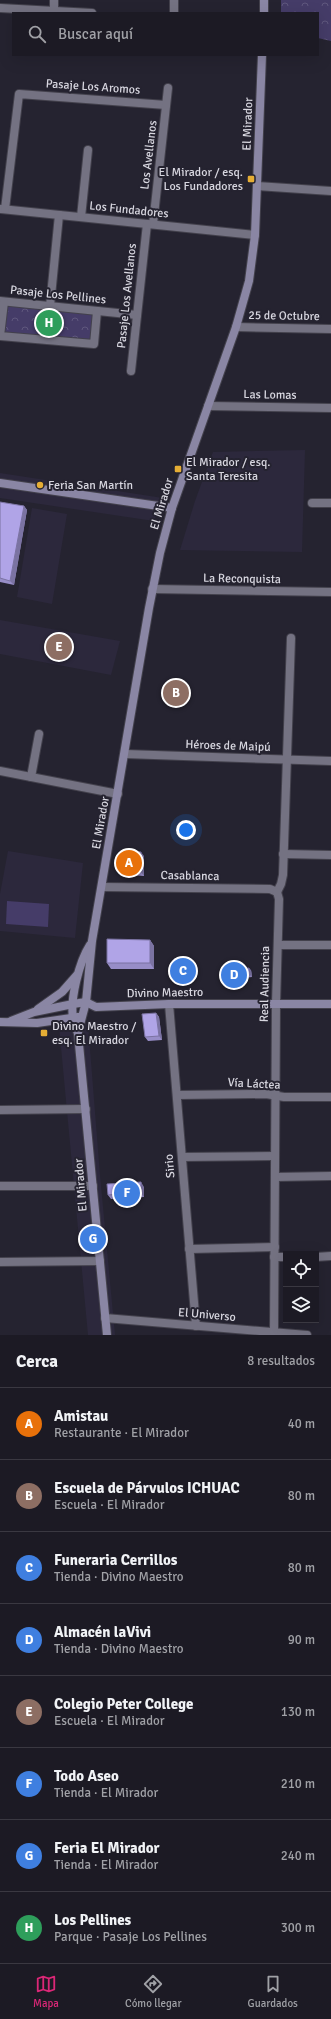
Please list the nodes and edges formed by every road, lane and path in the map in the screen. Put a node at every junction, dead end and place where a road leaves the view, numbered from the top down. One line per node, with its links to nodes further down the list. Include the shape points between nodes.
1 (54, 0): 5 (street)
2 (174, 0): 7 (street)
3 (264, 0): 8 (main road)
4 (0, 8): 5 (street)
5 (54, 11): 6 (street)
6 (73, 12)
7 (174, 12)
8 (264, 12)
9 (262, 56): 13 (main road, El Mirador)
10 (168, 88): 11 (street, Los Avellanos)
11 (166, 105): 15 (street, Pasaje Los Aromos, via 18,94); 18 (street, Los Avellanos)
12 (88, 150): 17 (street)
13 (257, 186): 14 (street); 19 (main road, El Mirador)
14 (331, 191)
15 (3, 209): 16 (street, Los Fundadores)
16 (59, 215): 17 (street, Los Fundadores); 21 (street)
17 (80, 217): 18 (street, Los Fundadores)
18 (150, 224): 19 (street, Los Fundadores); 23 (street, Pasaje Los Avellanos)
19 (255, 235): 24 (main road, El Mirador, via 250,281)
20 (2, 302): 21 (street, Pasaje Los Pellines); 22 (street, via 0,336 94,344)
21 (50, 306): 22 (street, Pasaje Los Pellines)
22 (97, 311): 23 (street, Pasaje Los Pellines)
23 (137, 315): 26 (street, Pasaje Los Avellanos)
24 (236, 327): 25 (street, 25 de Octubre); 27 (main road, El Mirador)
25 (331, 330)
26 (131, 371)
27 (208, 406): 28 (street, Las Lomas); 32 (main road, El Mirador)
28 (331, 408)
29 (0, 483): 32 (main road)
30 (312, 503): 31 (street)
31 (331, 503)
32 (172, 508): 33 (main road, El Mirador)
33 (152, 589): 34 (street, La Reconquista); 37 (main road, El Mirador)
34 (331, 592)
35 (291, 638): 38 (street, Real Audiencia)
36 (39, 734): 41 (street)
37 (125, 754): 38 (street, Héroes de Maipú); 42 (main road, El Mirador)
38 (286, 759): 39 (street, Héroes de Maipú); 43 (street, Real Audiencia)
39 (331, 760)
40 (0, 771): 41 (street)
41 (31, 777): 42 (street)
42 (118, 794): 45 (main road, El Mirador)
43 (283, 854): 44 (street); 46 (street, Real Audiencia, via 282,880)
44 (331, 855)
45 (102, 887): 46 (street, Casablanca, via 270,889); 47 (main road, El Mirador)
46 (276, 892): 48 (street, Real Audiencia, via 279,899)
47 (92, 941): 50 (main road, El Mirador); 51 (main road, El Mirador)
48 (278, 945): 49 (street); 54 (street, Real Audiencia)
49 (331, 945)
50 (78, 974): 52 (main road, El Mirador); 57 (main road, via 58,995)
51 (86, 1002): 52 (main road); 56 (main road, Divino Maestro); 58 (main road, El Mirador)
52 (73, 1004): 57 (main road); 59 (main road, El Mirador)
53 (169, 1004): 54 (main road, Divino Maestro); 56 (main road, Divino Maestro); 63 (street, Sirio)
54 (276, 1004): 55 (main road, Divino Maestro); 64 (street, Real Audiencia)
55 (331, 1004)
56 (96, 1007): 58 (main road)
57 (34, 1012): 60 (main road)
58 (84, 1016): 59 (main road); 62 (main road, El Mirador)
59 (73, 1018): 60 (main road, via 37,1023); 62 (main road, El Mirador)
60 (11, 1021): 61 (main road)
61 (0, 1022)
62 (78, 1032): 66 (main road, El Mirador)
63 (176, 1095): 64 (street, Vía Láctea); 69 (street, Sirio)
64 (276, 1096): 65 (street, Vía Láctea); 68 (street, Real Audiencia)
65 (331, 1097)
66 (86, 1109): 67 (street); 73 (main road, El Mirador)
67 (0, 1110)
68 (275, 1156): 69 (street); 71 (street, Real Audiencia)
69 (182, 1157): 75 (street, Sirio)
70 (331, 1176): 71 (street)
71 (275, 1177): 74 (street, Real Audiencia)
72 (0, 1186): 73 (street)
73 (93, 1186): 81 (main road, El Mirador)
74 (274, 1247): 75 (street); 78 (street, Real Audiencia)
75 (189, 1249): 83 (street, Sirio)
76 (319, 1256): 77 (street)
77 (331, 1256)
78 (274, 1257): 79 (street); 84 (street, Real Audiencia)
79 (283, 1257)
80 (0, 1262): 81 (street)
81 (100, 1262): 82 (main road, El Mirador)
82 (106, 1318): 83 (street, El Universo); 85 (main road, El Mirador)
83 (196, 1326): 84 (street, El Universo)
84 (274, 1332): 86 (street, El Universo)
85 (107, 1335)
86 (307, 1335)

